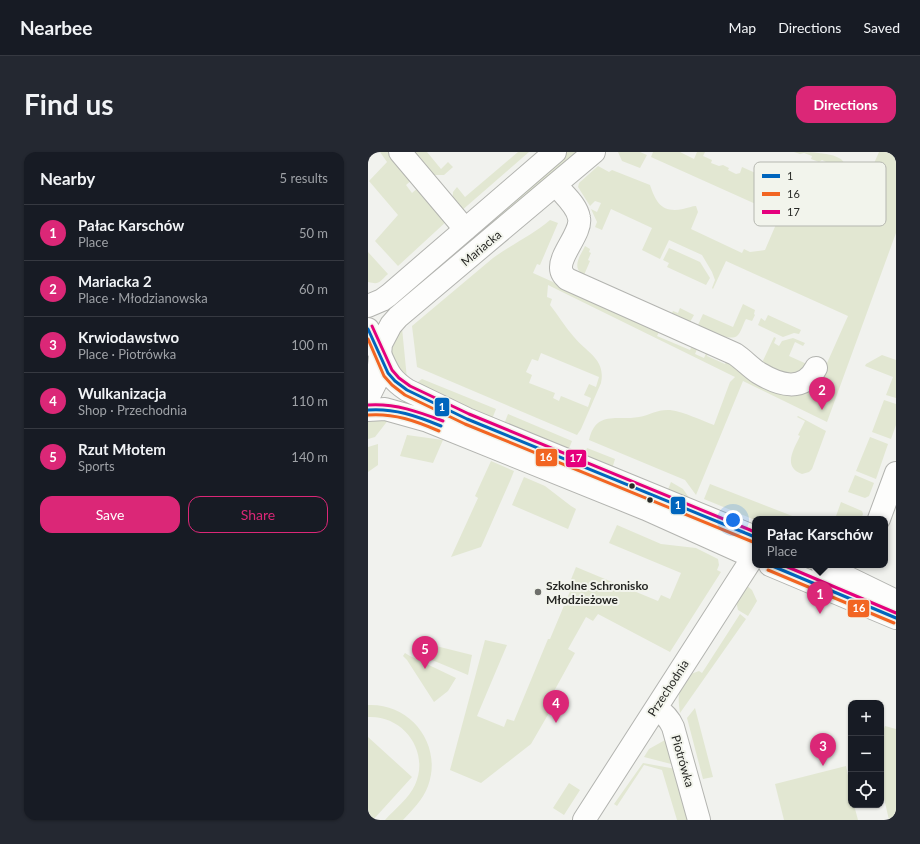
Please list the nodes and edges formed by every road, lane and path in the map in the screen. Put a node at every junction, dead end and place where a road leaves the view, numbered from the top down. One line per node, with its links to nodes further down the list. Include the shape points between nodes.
1 (400, 152): 5 (street)
2 (555, 152): 5 (street, Mariacka)
3 (594, 152): 4 (street, Mariacka)
4 (556, 185): 8 (street, Mariacka, via 398,317 386,333); 9 (street, via 579,218 562,262 562,273 567,279 735,354 759,373 781,383 802,383)
5 (465, 229): 6 (street, Mariacka, via 389,295)
6 (368, 306)
7 (368, 329): 8 (street)
8 (379, 352): 10 (street, Mariacka, via 376,382); 14 (street, via 389,374 400,384 454,413)
9 (816, 368)
10 (368, 398)
11 (368, 410): 15 (street, via 386,409 428,421)
12 (896, 473): 13 (street)
13 (880, 516)
14 (752, 551)
15 (752, 552)
16 (752, 563): 22 (street, Przechodnia)
17 (788, 568): 21 (street)
18 (836, 568): 19 (street)
19 (854, 572): 20 (street)
20 (896, 601)
21 (896, 618)
22 (656, 708): 23 (street, Przechodnia); 24 (street, Piotrówka, via 665,715 673,727)
23 (584, 820)
24 (699, 820)

